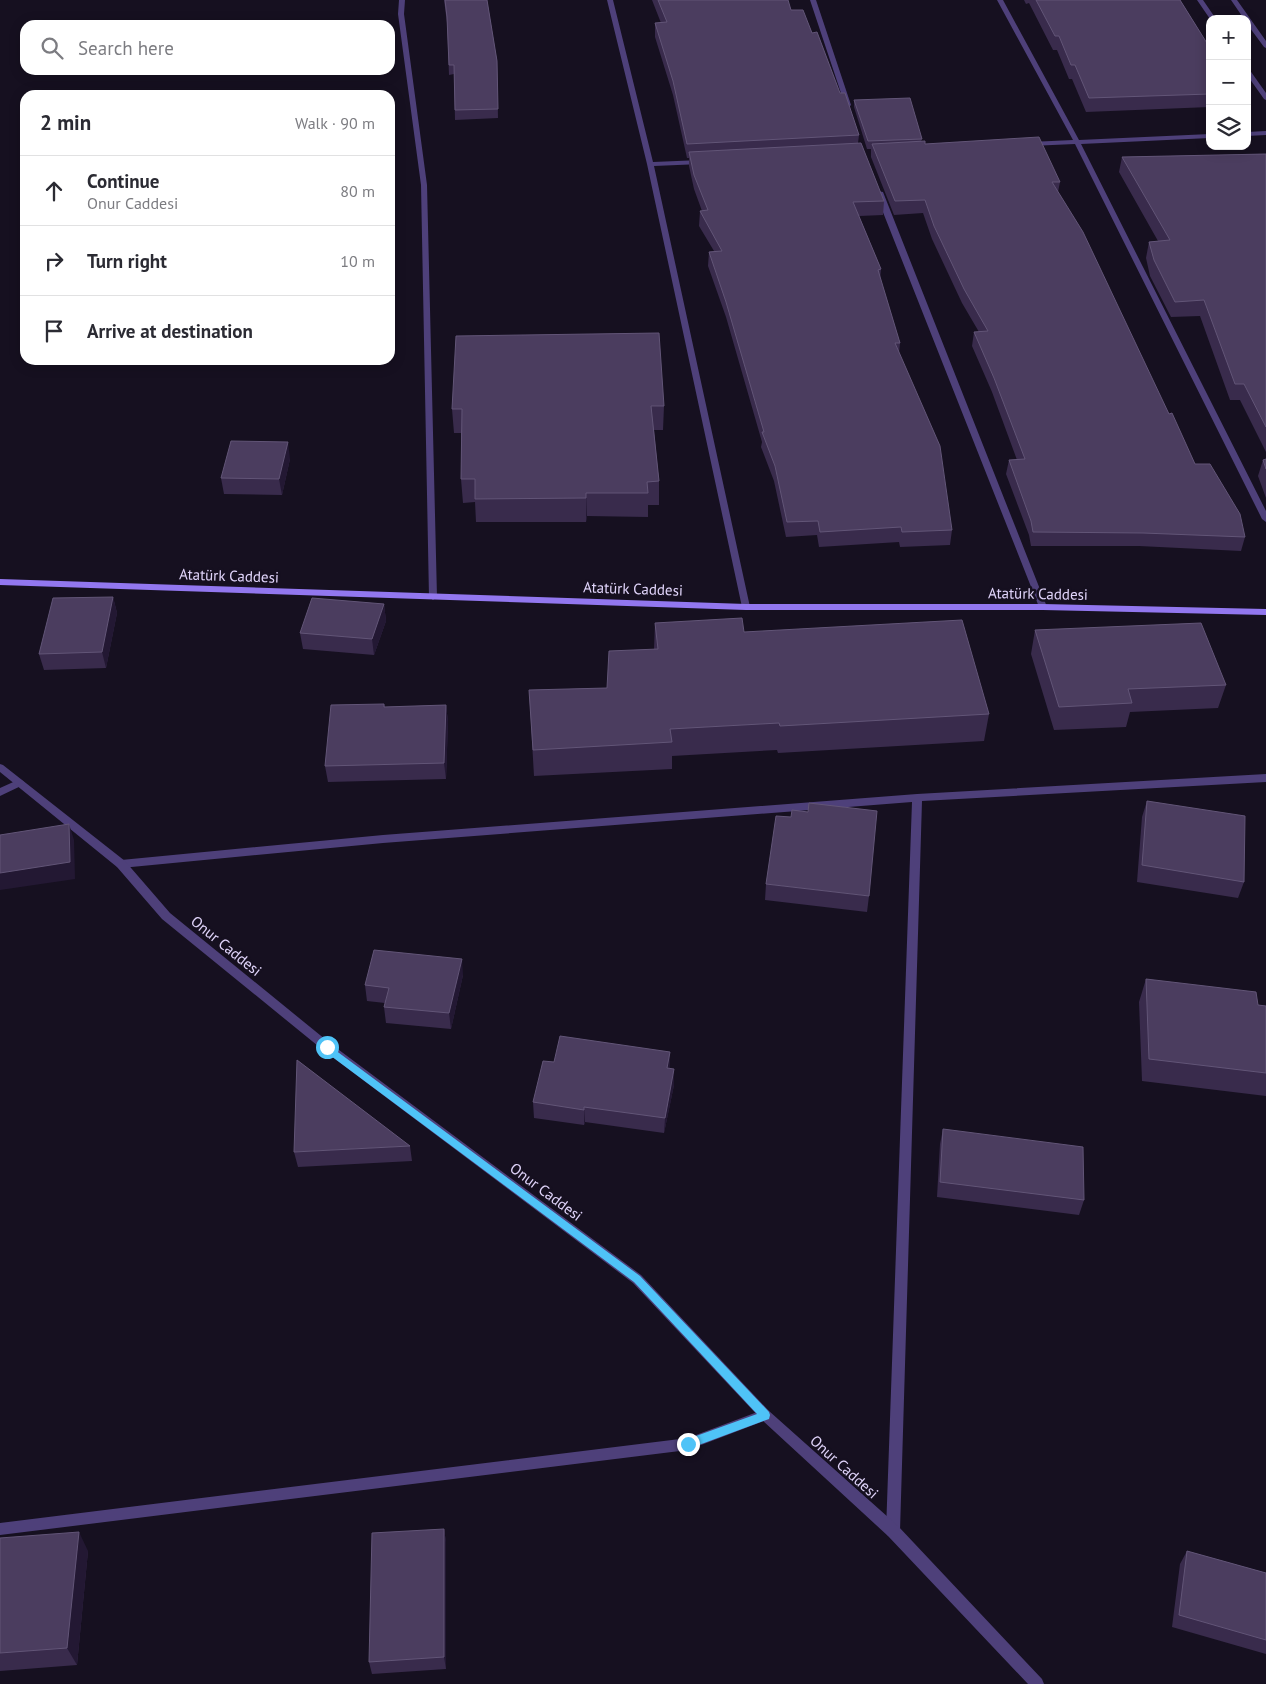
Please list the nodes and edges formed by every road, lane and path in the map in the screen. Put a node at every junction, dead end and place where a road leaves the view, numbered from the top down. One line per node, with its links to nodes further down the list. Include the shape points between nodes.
1 (402, 0): 24 (street, via 401,14 424,185)
2 (610, 0): 20 (street)
3 (813, 0): 13 (street)
4 (1000, 0): 17 (street)
5 (1200, 0): 7 (street)
6 (1234, 0): 8 (street)
7 (1209, 15)
8 (1244, 15)
9 (1251, 25): 10 (street)
10 (1266, 46)
11 (1251, 76): 12 (street)
12 (1266, 98)
13 (852, 118)
14 (1266, 133): 15 (street)
15 (1251, 134)
16 (1206, 136): 17 (street)
17 (1076, 142): 18 (street); 22 (street)
18 (1018, 145)
19 (708, 162): 20 (street)
20 (650, 164): 25 (street)
21 (875, 182): 26 (street)
22 (1266, 519)
23 (0, 582): 24 (main road, Atatürk Caddesi)
24 (433, 597): 25 (main road, Atatürk Caddesi)
25 (746, 607): 26 (main road, Atatürk Caddesi)
26 (1044, 607): 27 (main road, Atatürk Caddesi)
27 (1266, 612)
28 (0, 767): 30 (street, Onur Caddesi)
29 (1266, 778): 32 (street)
30 (20, 783): 31 (street); 33 (street, Onur Caddesi)
31 (0, 792)
32 (917, 798): 33 (street, via 383,839); 36 (street)
33 (122, 864): 34 (street, Onur Caddesi, via 166,916 327,1047 637,1279)
34 (765, 1415): 35 (street, via 688,1444); 36 (street, Onur Caddesi)
35 (0, 1530)
36 (893, 1531): 37 (street, Onur Caddesi)
37 (1038, 1684)

